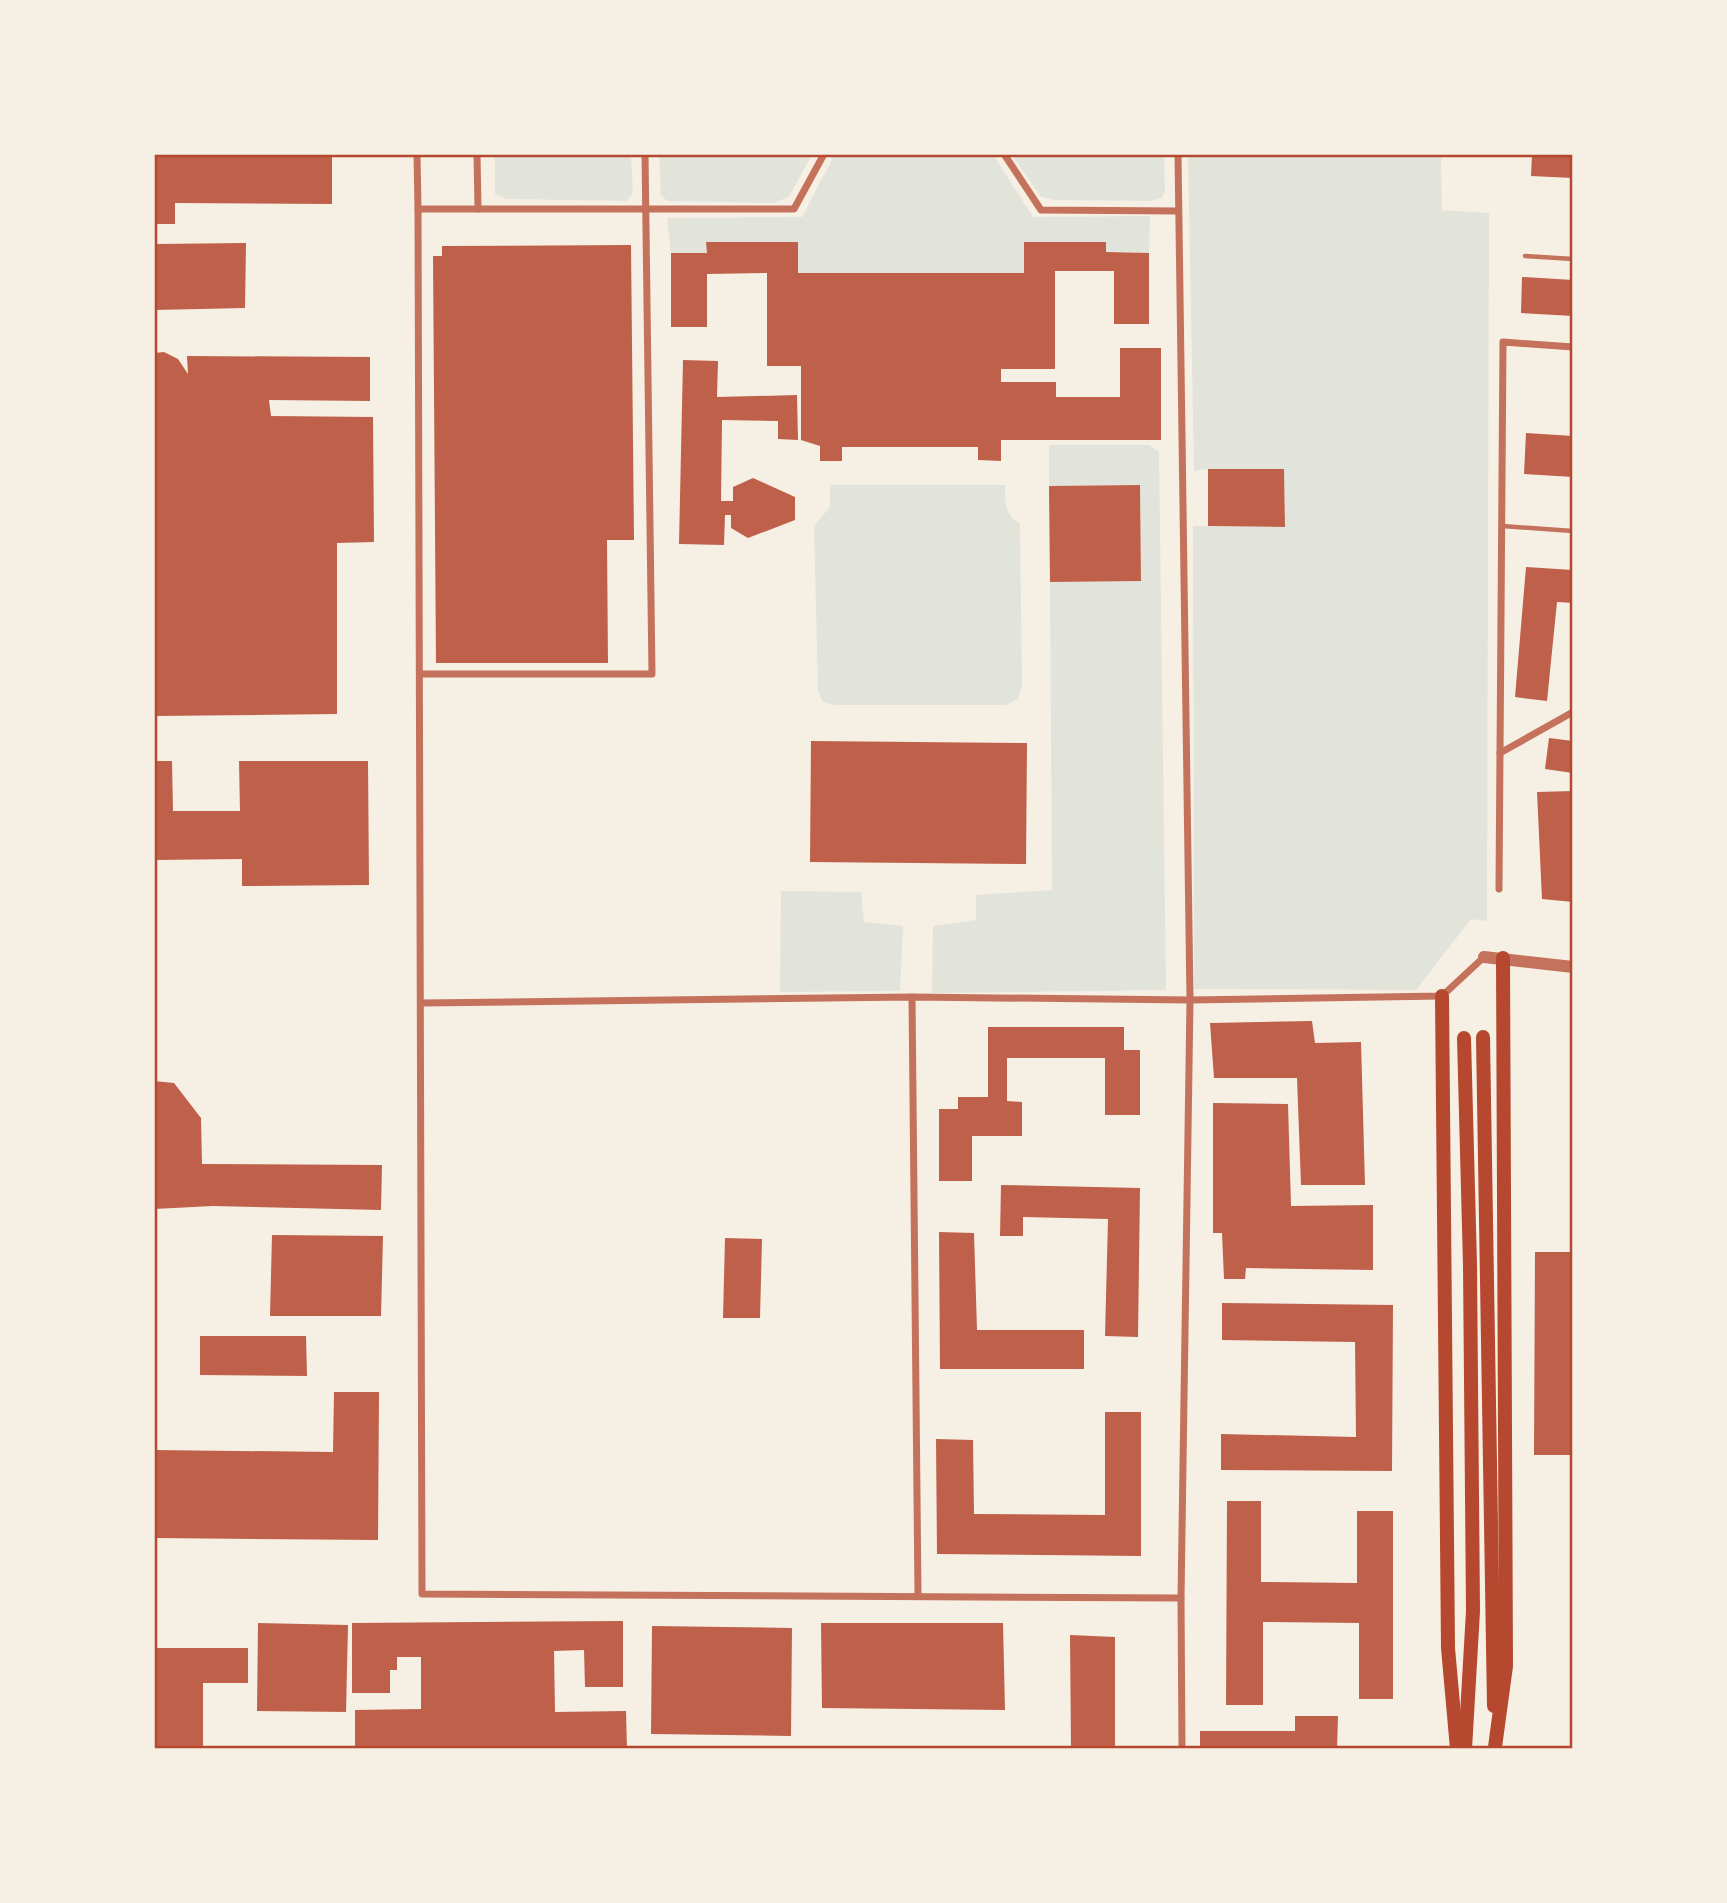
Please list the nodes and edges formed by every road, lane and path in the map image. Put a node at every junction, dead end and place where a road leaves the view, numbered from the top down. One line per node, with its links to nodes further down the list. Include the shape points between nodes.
1 (417, 154): 7 (street)
2 (477, 154): 8 (street)
3 (645, 154): 9 (street)
4 (824, 154): 9 (street, via 794,209)
5 (1004, 154): 10 (street, via 1041,210)
6 (1178, 154): 10 (street)
7 (418, 209): 8 (street); 16 (street)
8 (478, 209): 9 (street)
9 (646, 209): 16 (street, via 652,674)
10 (1178, 211): 25 (street)
11 (1525, 256): 12 (lane)
12 (1573, 258)
13 (1573, 347): 14 (street, via 1503,342)
14 (1502, 526): 15 (lane); 18 (street)
15 (1573, 531)
16 (420, 674): 26 (street)
17 (1573, 712): 18 (street)
18 (1500, 753): 19 (street)
19 (1499, 889)
20 (1484, 957): 21 (street); 23 (street)
21 (1503, 958): 22 (street); 31 (main road, via 1506,1666)
22 (1573, 967)
23 (1442, 996): 25 (street); 33 (main road, via 1448,1648)
24 (912, 997): 25 (street); 26 (street); 29 (street)
25 (1190, 1000): 30 (street)
26 (421, 1003): 29 (street, via 422,1594)
27 (1483, 1037): 31 (main road)
28 (1464, 1038): 34 (main road, via 1473,1611)
29 (918, 1596): 30 (street)
30 (1181, 1598): 32 (street)
31 (1495, 1748)
32 (1182, 1749)
33 (1457, 1749)
34 (1465, 1749)

